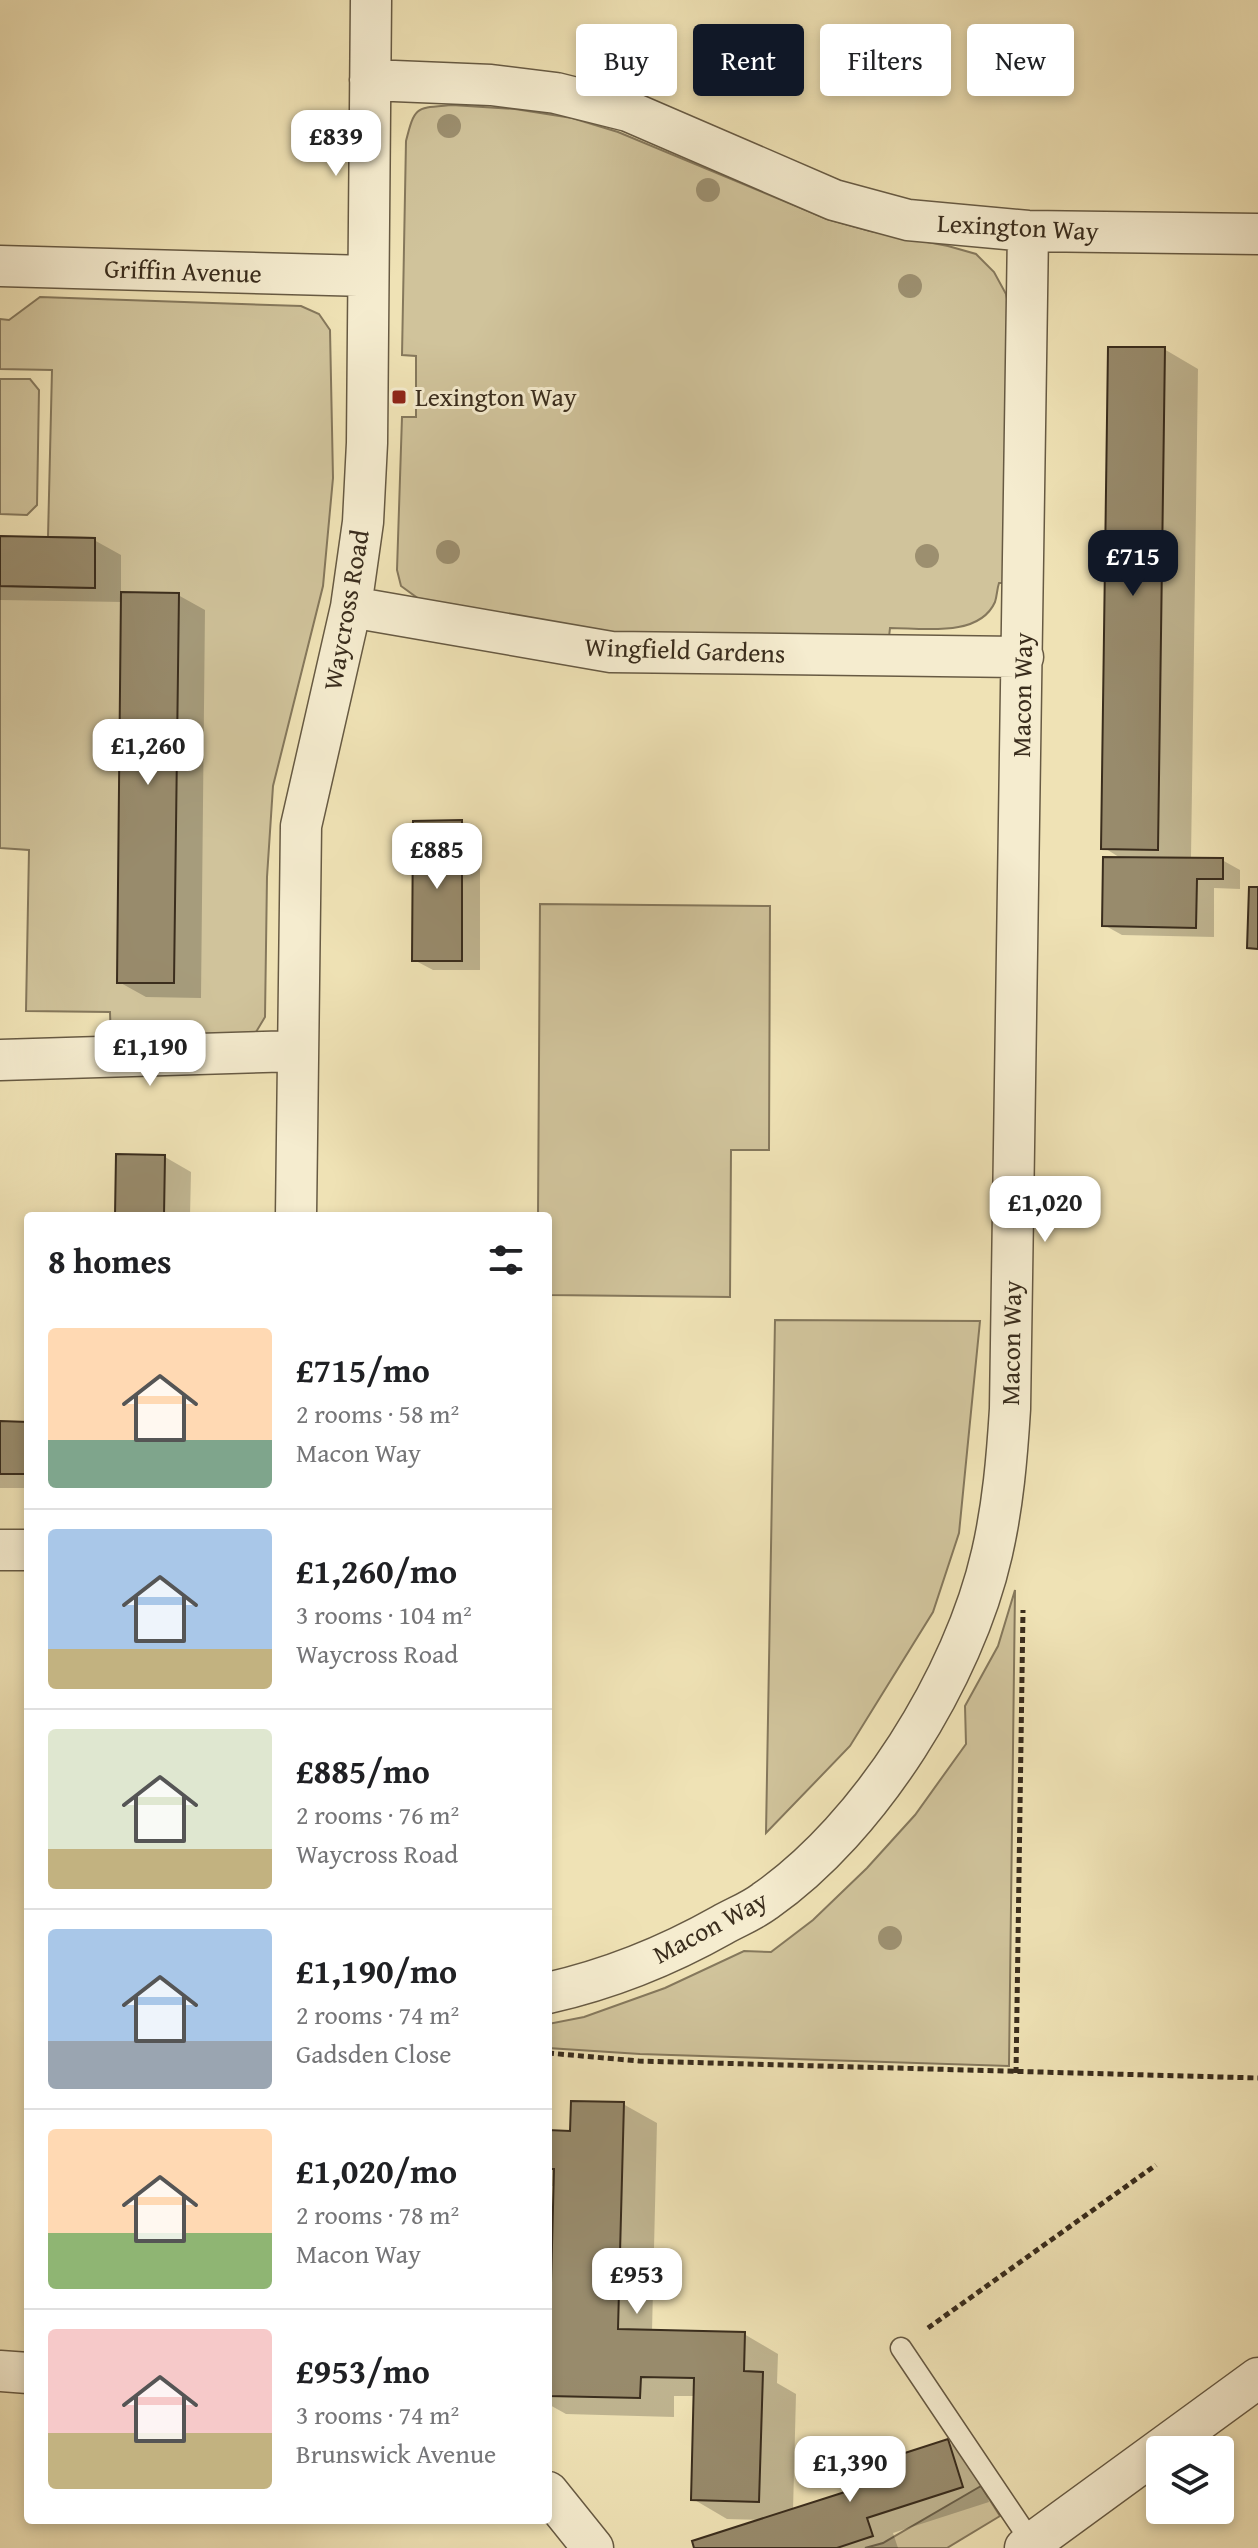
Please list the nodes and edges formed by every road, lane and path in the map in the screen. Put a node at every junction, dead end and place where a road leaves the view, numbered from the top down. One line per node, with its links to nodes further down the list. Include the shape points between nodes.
1 (371, 0): 2 (street, Waycross Road)
2 (370, 80): 3 (street, Lexington Way, via 556,93 628,111 834,200 908,220); 6 (street, Waycross Road)
3 (1028, 231): 4 (street, Lexington Way); 8 (street, Macon Way)
4 (1258, 234)
5 (0, 266): 6 (street, Griffin Avenue)
6 (367, 276): 7 (street, Waycross Road, via 367,443)
7 (351, 607): 8 (street, Wingfield Gardens, via 611,652); 9 (street, Waycross Road, via 301,826)
8 (1023, 657): 14 (street, Macon Way, via 1010,1409)
9 (298, 1051): 10 (street); 11 (street, Waycross Road)
10 (0, 1060)
11 (296, 1212)
12 (0, 1550): 13 (street)
13 (24, 1550)
14 (992, 1554): 15 (street, Macon Way, via 966,1638 918,1730 828,1847 764,1902 674,1952); 17 (path, via 1023,1586)
15 (552, 1992)
16 (552, 2053): 17 (path)
17 (1016, 2073): 18 (path)
18 (1258, 2078)
19 (1156, 2165): 20 (path)
20 (901, 2348): 25 (lane)
21 (0, 2371): 22 (street)
22 (24, 2373)
23 (1258, 2378): 25 (street)
24 (552, 2497): 26 (street)
25 (1029, 2546)
26 (593, 2548)

